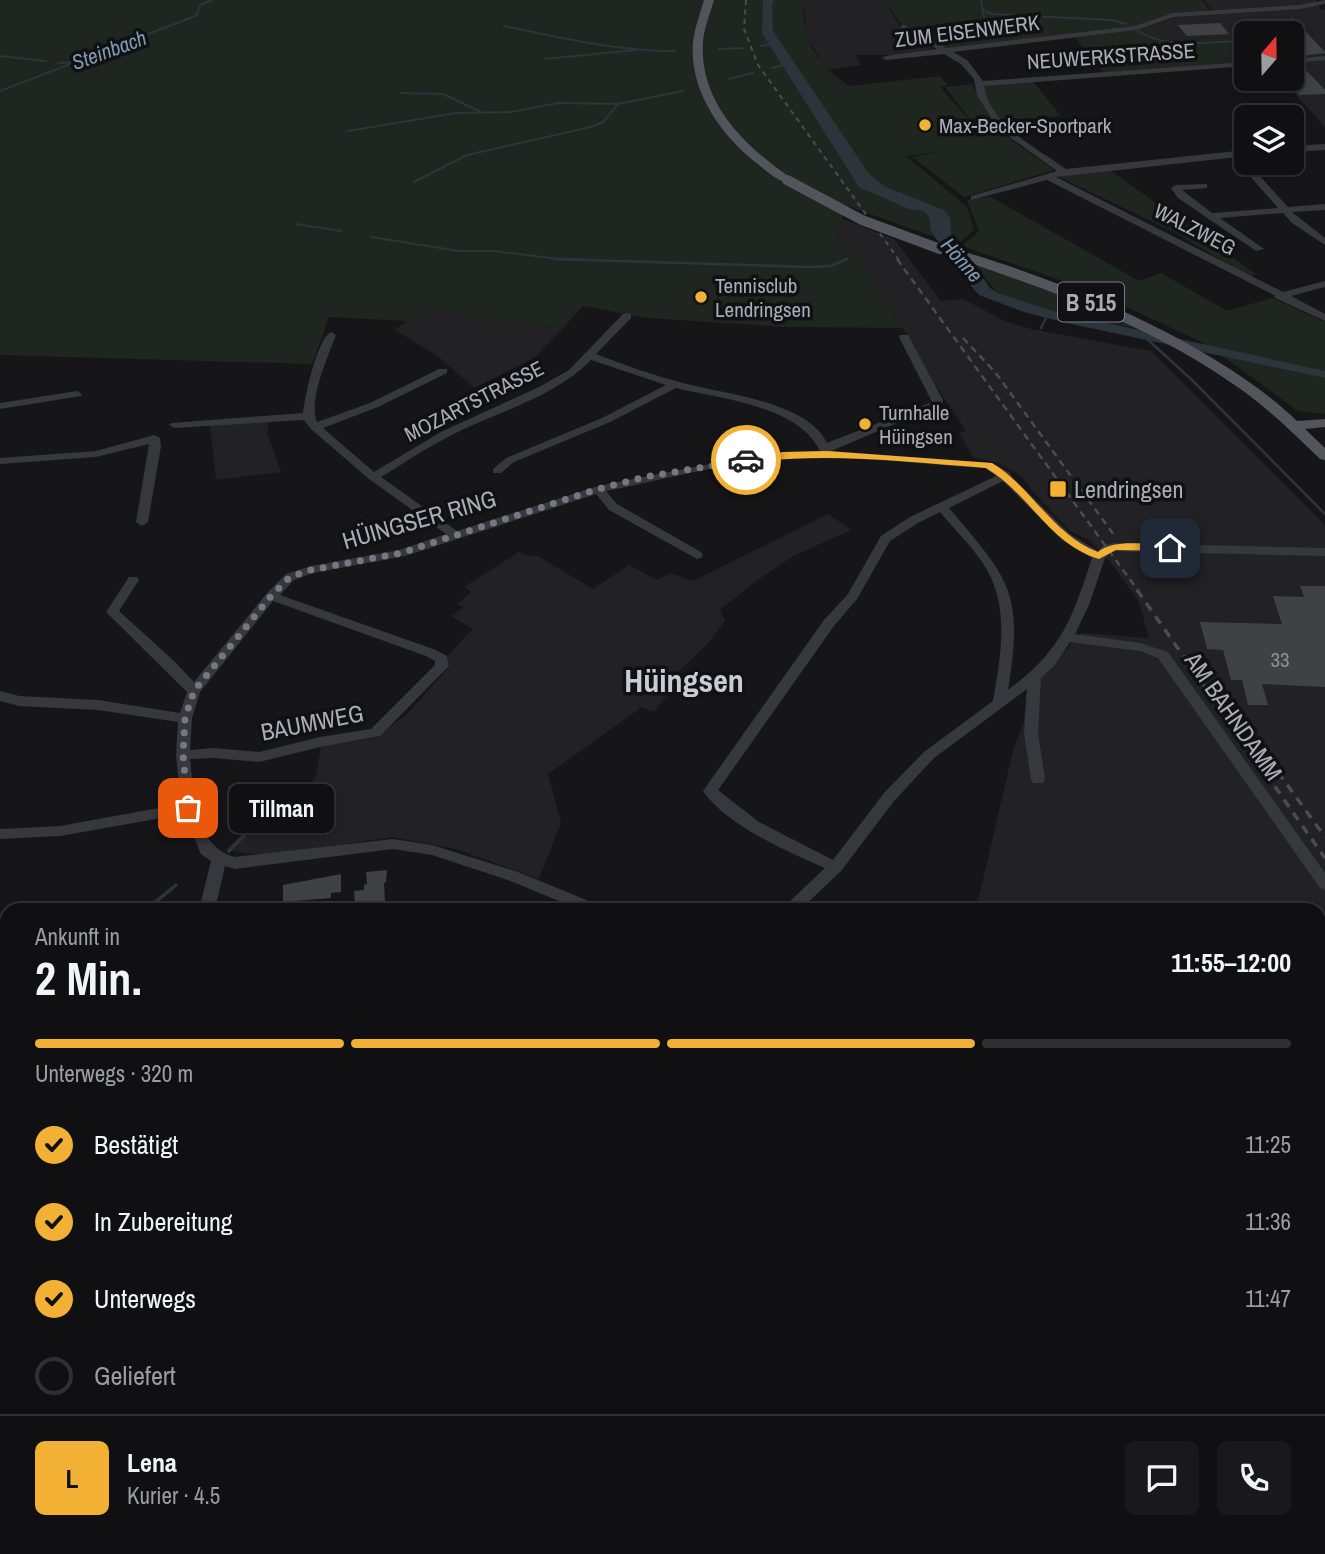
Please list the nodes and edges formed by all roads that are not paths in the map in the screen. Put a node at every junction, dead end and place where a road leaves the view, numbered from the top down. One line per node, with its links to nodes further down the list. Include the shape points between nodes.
1 (709, 0): 38 (main road, B 515, bridge, via 698,46 705,90 731,133 787,180 906,238 1061,290 1131,319 1187,348)
2 (1325, 5): 4 (street, ZUM EISENWERK, via 1180,14 1136,28)
3 (904, 27): 4 (street)
4 (942, 51): 5 (street, ZUM EISENWERK); 9 (street, via 964,62)
5 (886, 58)
6 (1325, 58): 7 (street)
7 (1304, 60)
8 (1234, 65): 9 (street, NEUWERKSTRASSE)
9 (979, 84): 13 (street, via 991,115 1005,132)
10 (1304, 149): 11 (street)
11 (1322, 149)
12 (1234, 154): 13 (street)
13 (1064, 172): 14 (street)
14 (1046, 176): 17 (street); 24 (street, WALZWEG)
15 (1255, 176): 19 (street)
16 (1204, 186): 20 (street, via 1176,188)
17 (974, 198)
18 (1325, 206): 19 (street)
19 (1286, 209): 20 (street); 21 (street)
20 (1212, 216): 22 (street)
21 (1325, 242)
22 (1259, 249)
23 (1325, 284): 24 (street)
24 (1279, 296): 26 (street, WALZWEG)
25 (627, 316): 29 (street, MOZARTSTRASSE)
26 (1325, 318)
27 (331, 335): 34 (street)
28 (904, 337): 40 (street, via 937,404)
29 (590, 356): 31 (street); 45 (street, MOZARTSTRASSE, via 543,389 445,434)
30 (443, 371): 37 (street)
31 (675, 384): 40 (street, via 761,404 790,416 807,427); 43 (street, via 606,420 510,460)
32 (77, 394): 33 (street)
33 (0, 406)
34 (308, 416): 36 (street); 37 (street)
35 (1325, 423): 38 (main road)
36 (175, 425)
37 (315, 428): 45 (street)
38 (1300, 430): 39 (main road); 41 (main road, B 515)
39 (1325, 433)
40 (826, 451): 44 (street, HÜINGSER RING, via 960,461 988,465); 46 (street, HÜINGSER RING, via 740,461)
41 (1325, 456)
42 (0, 461): 48 (street, via 98,455 154,438)
43 (497, 471)
44 (1006, 475): 47 (street); 52 (street, HÜINGSER RING, via 1057,532)
45 (373, 477): 49 (street)
46 (598, 489): 49 (street, HÜINGSER RING); 51 (street, via 613,507)
47 (943, 508): 59 (street, via 992,569 1005,595 1009,631); 66 (street, via 885,539 853,596 710,792 735,816 765,835)
48 (142, 522)
49 (454, 534): 54 (street, HÜINGSER RING, via 374,560 304,572 290,577)
50 (1325, 552): 52 (street, via 1116,547)
51 (697, 555)
52 (1099, 556): 55 (street)
53 (133, 580): 57 (street, via 112,612)
54 (271, 596): 57 (street, HÜINGSER RING); 61 (street, BAUMWEG, via 431,653 442,659 442,666 375,733 259,757 214,752)
55 (1067, 637): 56 (street); 67 (street, AM BAHNDAMM, via 1146,647 1163,655)
56 (1034, 677): 59 (street); 62 (street, via 1031,733)
57 (194, 691): 60 (street, HÜINGSER RING)
58 (0, 696): 60 (street)
59 (999, 703): 66 (street, via 929,755 889,797)
60 (185, 718): 61 (street, HÜINGSER RING)
61 (183, 755): 63 (street, HÜINGSER RING)
62 (1038, 779)
63 (188, 808): 64 (street, via 60,831); 65 (street, HÜINGSER RING, via 206,850)
64 (0, 834)
65 (219, 859): 68 (street); 69 (street, via 235,863 393,844 432,850)
66 (836, 867): 70 (street)
67 (1325, 884)
68 (209, 903)
69 (579, 903)
70 (797, 903)

